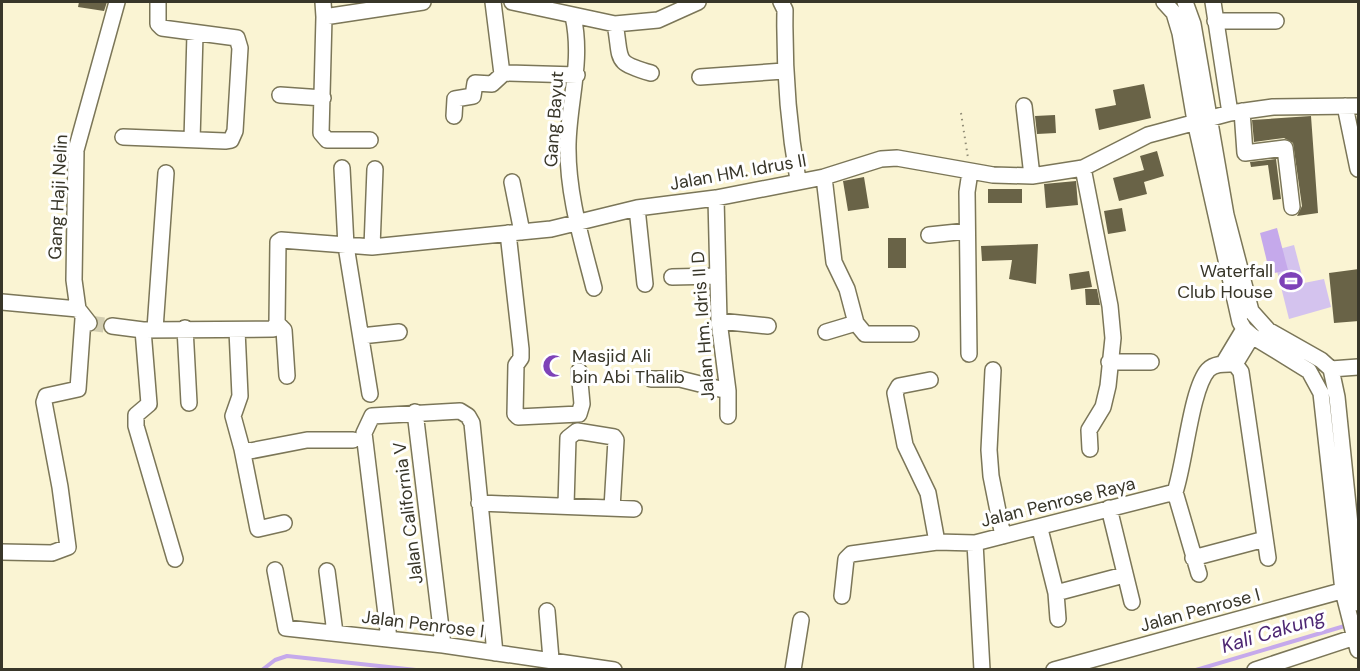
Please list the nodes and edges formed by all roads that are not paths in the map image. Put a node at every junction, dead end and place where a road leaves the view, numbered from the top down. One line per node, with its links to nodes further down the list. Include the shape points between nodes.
1 (117, 2): 58 (street, Gang Haji Nelin, via 76,150 74,280)
2 (158, 2): 18 (street, via 159,27)
3 (423, 2): 12 (street)
4 (493, 2): 21 (street)
5 (512, 2): 13 (street)
6 (664, 2): 14 (street)
7 (698, 2): 14 (street)
8 (781, 2): 19 (street, via 785,10)
9 (1164, 2): 30 (street, via 1174,13)
10 (1185, 2): 30 (street, via 1193,24)
11 (1213, 2): 15 (street)
12 (323, 9): 25 (street)
13 (573, 16): 17 (street); 22 (street, Gang Bayut)
14 (666, 18): 17 (street)
15 (1215, 21): 16 (street); 28 (street)
16 (1276, 21)
17 (615, 24): 20 (street, via 622,62)
18 (195, 34): 32 (street); 32 (street, via 232,36 237,38 240,48 233,136 225,141)
19 (784, 71): 23 (street); 42 (street)
20 (651, 73)
21 (502, 74): 22 (street); 29 (street, via 495,82 475,83 473,96 455,99)
22 (577, 75): 47 (street, Gang Bayut, via 568,143)
23 (700, 77)
24 (280, 95): 25 (street)
25 (323, 98): 33 (street, via 324,138)
26 (1024, 106): 40 (street)
27 (1352, 106): 28 (street, Jalan HM. Idrus II, via 1273,107); 36 (street)
28 (1236, 112): 30 (street, Jalan HM. Idrus II); 45 (street, via 1245,153 1285,148)
29 (454, 116)
30 (1202, 119): 35 (street, Jalan HM. Idrus II, via 1148,135); 69 (street, via 1238,316); 77 (street, via 1251,311 1268,330)
31 (123, 137): 32 (street)
32 (192, 140)
33 (370, 140)
34 (342, 168): 51 (street)
35 (1083, 168): 40 (street, Jalan HM. Idrus II); 73 (street, via 1110,306 1113,339)
36 (1359, 169)
37 (375, 170): 52 (street)
38 (970, 172): 40 (street, Jalan HM. Idrus II); 41 (street, Jalan HM. Idrus II, via 897,158 881,159); 48 (street)
39 (166, 173): 65 (street)
40 (1032, 176)
41 (824, 177): 42 (street, Jalan HM. Idrus II); 61 (street, via 834,261)
42 (798, 180): 44 (street, Jalan HM. Idrus II)
43 (513, 182): 49 (street)
44 (716, 198): 46 (street, Jalan HM. Idrus II); 53 (street, Jalan Hm. Idris II D)
45 (1292, 207)
46 (637, 208): 47 (street, Jalan HM. Idrus II); 55 (street)
47 (577, 224): 49 (street, Jalan HM. Idrus II); 56 (street, Gang Bayut)
48 (967, 231): 50 (street); 72 (street)
49 (515, 232): 52 (street, Jalan HM. Idrus II); 79 (street, via 521,349 516,365 515,414 579,414)
50 (930, 235)
51 (346, 246): 52 (street, Jalan HM. Idrus II); 60 (street, Jalan HM. Idrus II, via 278,242); 71 (street)
52 (372, 248)
53 (718, 276): 54 (street); 59 (street, Jalan Hm. Idris II D)
54 (672, 277)
55 (645, 284)
56 (594, 288)
57 (2, 302): 58 (street)
58 (83, 317): 103 (street, Gang Haji Nelin, via 78,389 46,396 44,402 68,548 45,553)
59 (719, 321): 63 (street); 83 (street, Jalan Hm. Idris II D)
60 (277, 323): 66 (street, via 273,328); 80 (street, via 284,330)
61 (856, 323): 68 (street); 70 (street, via 865,334)
62 (112, 326): 65 (street)
63 (768, 326)
64 (185, 328): 65 (street); 66 (street); 85 (street)
65 (149, 330): 106 (street, via 149,404 136,415 136,426)
66 (237, 330): 89 (street, via 240,396 233,416)
67 (399, 332): 71 (street)
68 (826, 332)
69 (1248, 333): 75 (street); 112 (street, via 1309,370 1321,393)
70 (911, 334)
71 (361, 336): 84 (street)
72 (969, 354)
73 (1109, 362): 74 (street); 90 (street, via 1103,407 1089,430)
74 (1151, 362)
75 (1229, 364): 91 (street, via 1209,369 1197,386); 100 (street, via 1241,372)
76 (1359, 367): 77 (street)
77 (1331, 369): 112 (street, via 1337,397)
78 (993, 370): 99 (street, via 989,450)
79 (579, 371)
80 (287, 376)
81 (651, 379): 83 (street, via 680,379)
82 (930, 380): 101 (street, via 899,386 895,393 905,445 928,493)
83 (728, 391): 87 (street, Jalan Hm. Idris II D)
84 (370, 394)
85 (189, 403)
86 (415, 412): 92 (street, via 460,411 468,416 472,423); 119 (street, via 372,416 364,433); 121 (street, Jalan California V)
87 (728, 416)
88 (353, 440): 89 (street, via 307,440 250,451)
89 (242, 449): 97 (street, via 258,529)
90 (1090, 449)
91 (1175, 492): 95 (street, Jalan Penrose Raya); 104 (street)
92 (478, 503): 93 (street); 122 (street)
93 (567, 505): 94 (street); 94 (street, via 568,438 577,431 616,440)
94 (612, 508): 96 (street)
95 (1108, 508): 98 (street, Jalan Penrose Raya); 110 (street)
96 (634, 509)
97 (284, 523)
98 (1040, 529): 99 (street, Jalan Penrose Raya); 111 (street)
99 (1003, 537): 102 (street, Jalan Penrose Raya)
100 (1265, 539): 104 (street); 105 (street)
101 (938, 542): 102 (street, Jalan Penrose Raya); 113 (street, Jalan Penrose Raya, via 852,554 846,560)
102 (975, 543): 126 (street)
103 (2, 552)
104 (1193, 558): 109 (street)
105 (1268, 558)
106 (175, 559)
107 (275, 570): 118 (street, Jalan Penrose I, via 285,628)
108 (327, 571): 118 (street)
109 (1198, 574)
110 (1124, 575): 111 (street); 114 (street)
111 (1056, 593): 116 (street)
112 (1353, 594): 120 (street); 127 (street, Jalan Penrose I)
113 (842, 596)
114 (1132, 602)
115 (547, 611): 123 (street)
116 (1058, 619)
117 (801, 620): 125 (street)
118 (335, 633): 119 (street, Jalan Penrose I)
119 (389, 639): 121 (street, Jalan Penrose I)
120 (1357, 640): 128 (street, via 1338,641)
121 (443, 645): 122 (street, Jalan Penrose I)
122 (495, 653): 123 (street, Jalan Penrose I)
123 (551, 659): 124 (street, Jalan Penrose I)
124 (614, 669)
125 (793, 669)
126 (982, 669)
127 (1054, 669)
128 (1255, 669)

